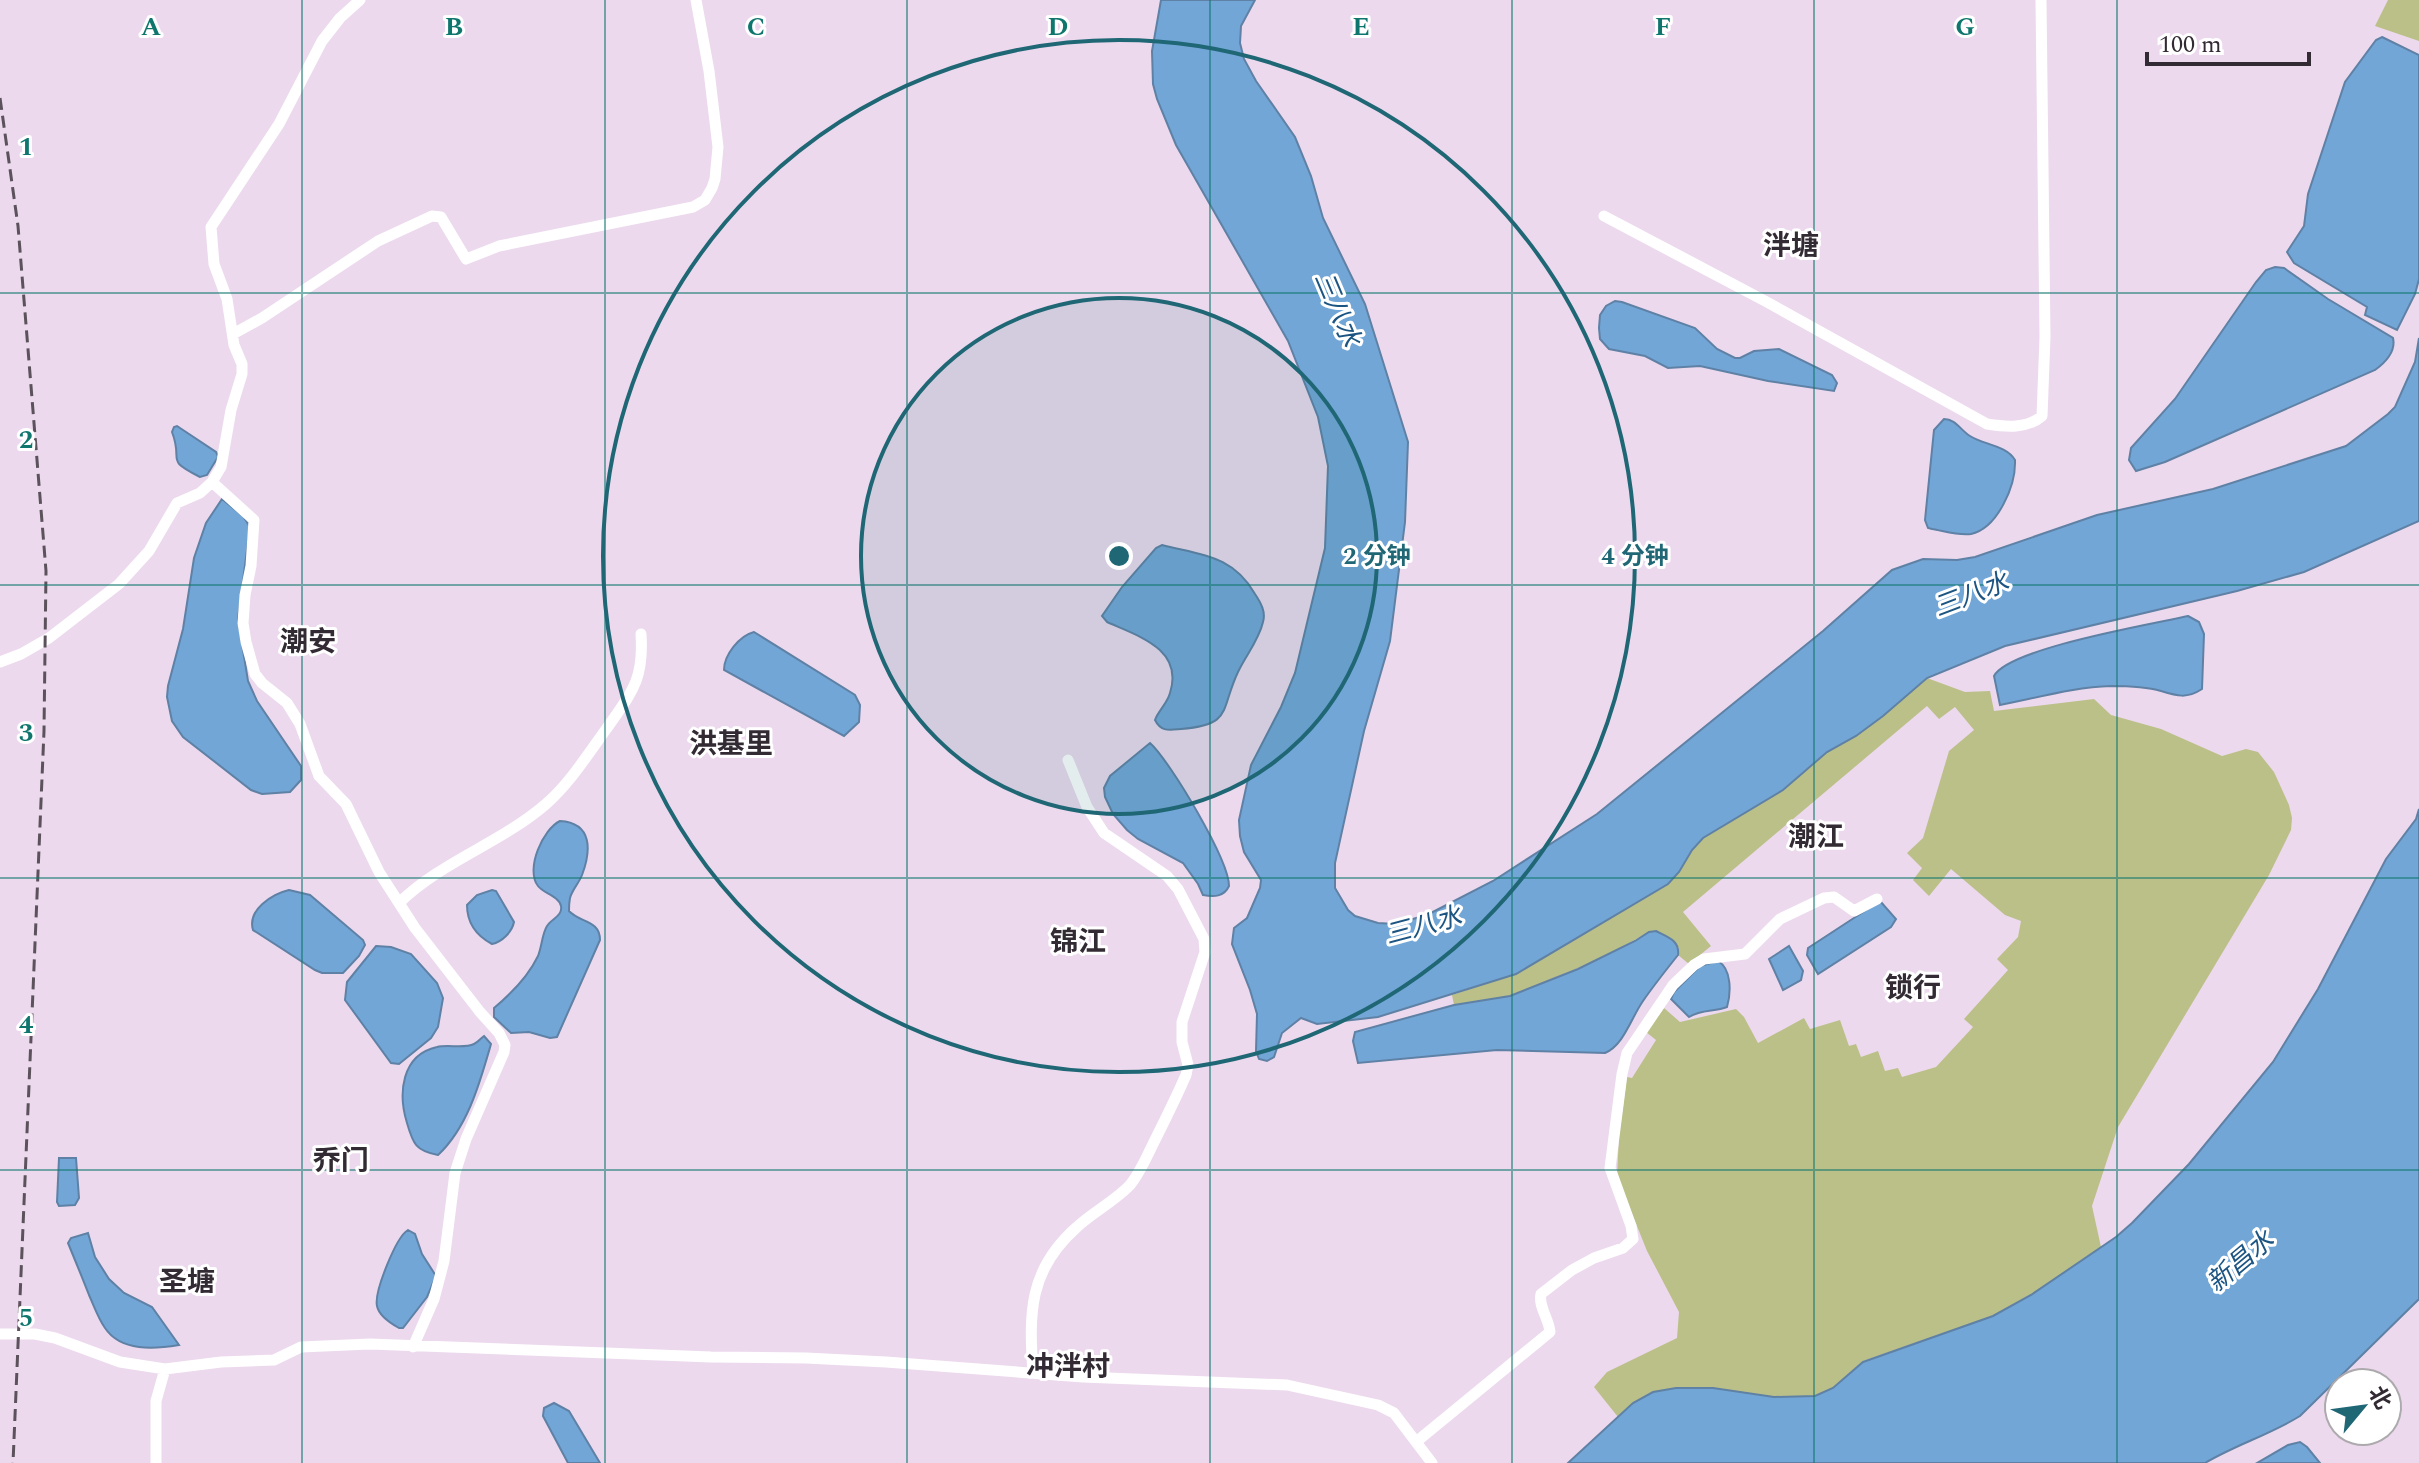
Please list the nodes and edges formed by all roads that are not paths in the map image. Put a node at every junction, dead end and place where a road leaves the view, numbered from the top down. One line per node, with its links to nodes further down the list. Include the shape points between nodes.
1 (360, 0): 5 (street, via 322,41 279,124 212,224 213,257)
2 (696, 0): 5 (street, via 718,147 715,179 703,202 499,246 466,259 441,217 432,216 378,241)
3 (2041, 0): 4 (street, via 2045,337 2042,416 2034,422 1987,424)
4 (1604, 216)
5 (233, 334): 6 (street, via 242,374 221,467)
6 (212, 482): 8 (street, via 177,503 149,551 119,584 49,638); 11 (street, via 254,520 243,623 255,674 287,703 319,776 346,804)
7 (641, 634): 11 (street, via 638,682 570,779 526,819 419,884)
8 (0, 662)
9 (1068, 760): 15 (street, via 1104,833 1178,889 1204,939 1205,952 1182,1022 1187,1072 1146,1158 1131,1183 1056,1249 1040,1276 1030,1329)
10 (1877, 899): 16 (street, via 1854,911 1834,897 1824,898 1780,919 1742,956 1704,959 1673,985 1627,1053 1622,1074 1610,1168 1631,1226 1631,1243 1572,1270 1541,1294 1550,1332)
11 (399, 903): 13 (street, via 505,1045 455,1173 444,1261)
12 (0, 1334): 14 (street, via 45,1336 120,1362)
13 (413, 1347): 14 (street, via 301,1347 274,1360); 15 (street, via 806,1358)
14 (165, 1369): 17 (street, via 156,1401)
15 (1033, 1373): 16 (street, via 1287,1385 1384,1407)
16 (1416, 1442): 18 (street)
17 (156, 1463)
18 (1432, 1463)

